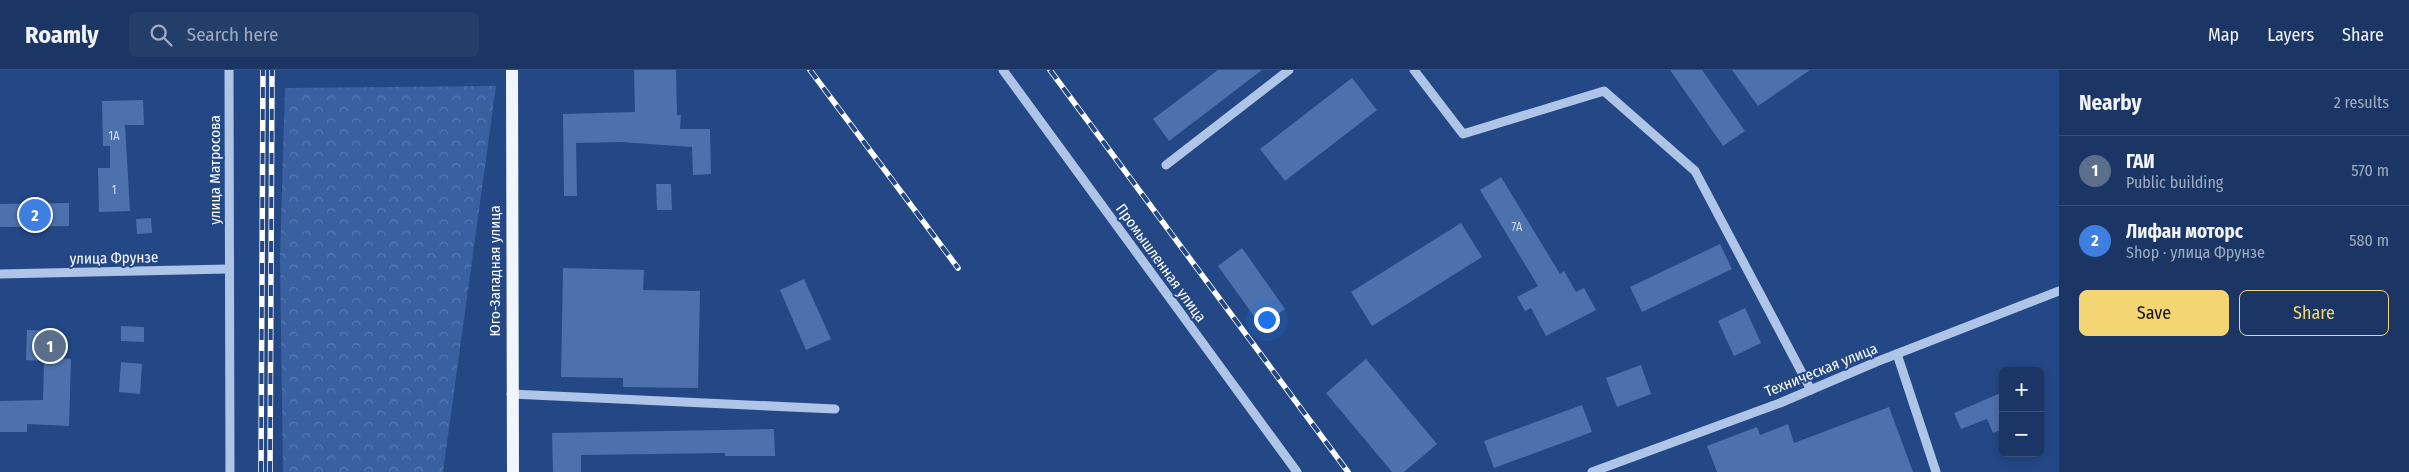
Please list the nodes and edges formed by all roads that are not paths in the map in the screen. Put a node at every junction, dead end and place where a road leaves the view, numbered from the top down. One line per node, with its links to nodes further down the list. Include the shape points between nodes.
1 (229, 70): 7 (street, улица Матросова)
2 (512, 70): 12 (main road, Юго-Западная улица)
3 (1003, 70): 16 (street, Промышленная улица)
4 (1289, 70): 6 (street)
5 (1414, 70): 11 (street, via 1463,134 1604,91 1695,171)
6 (1166, 164)
7 (228, 269): 8 (street, улица Фрунзе); 14 (street, улица Матросова)
8 (0, 274)
9 (2059, 290): 10 (street, Техническая улица)
10 (1897, 354): 11 (street, Техническая улица); 18 (street)
11 (1812, 390): 17 (street, Техническая улица)
12 (511, 394): 13 (street); 15 (main road, Юго-Западная улица)
13 (835, 409)
14 (230, 472)
15 (512, 472)
16 (1297, 472)
17 (1592, 472)
18 (1936, 472)

